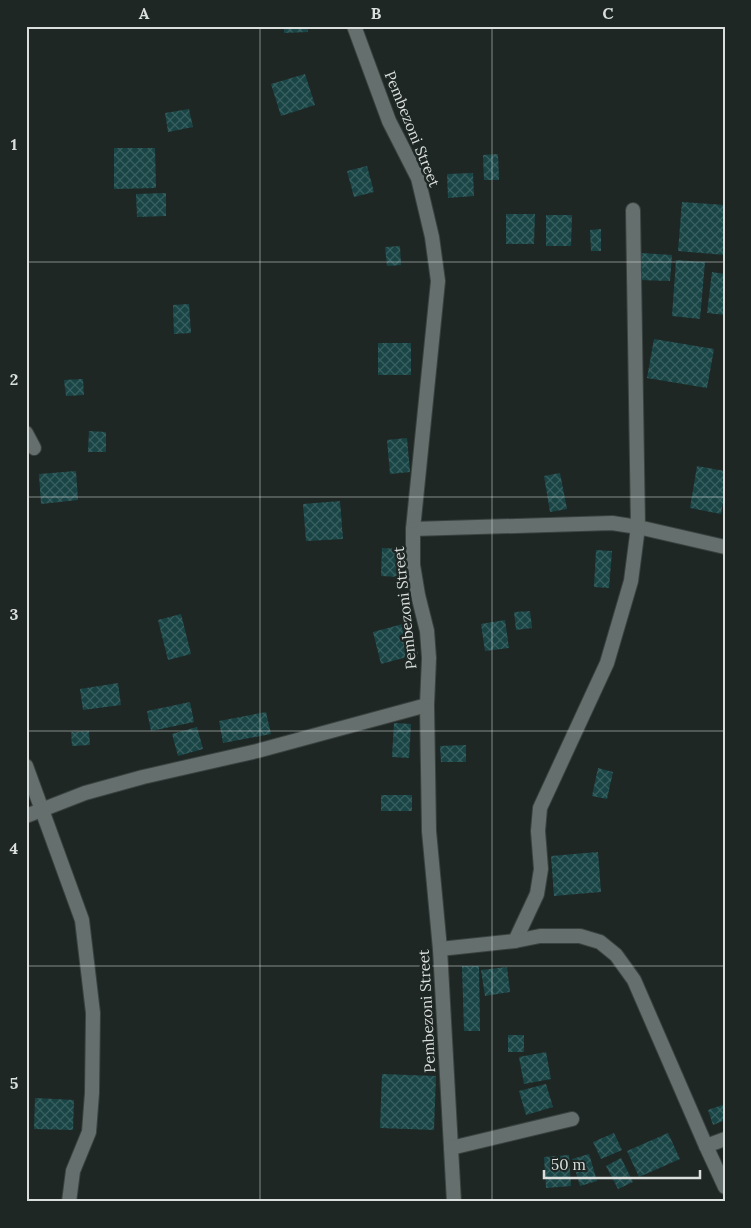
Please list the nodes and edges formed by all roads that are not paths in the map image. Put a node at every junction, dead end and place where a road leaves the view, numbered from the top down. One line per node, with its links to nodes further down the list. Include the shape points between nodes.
1 (354, 26): 6 (street, Pembezoni Street, via 389,121 418,178 438,281)
2 (633, 210): 5 (street)
3 (26, 433): 4 (street)
4 (34, 448)
5 (638, 527): 6 (street, via 612,523); 7 (street); 12 (street, via 631,581 607,663 540,808 541,869 537,894)
6 (413, 529): 8 (street, Pembezoni Street, via 413,565 430,658)
7 (725, 547)
8 (427, 705): 10 (street, via 257,751 93,790); 13 (street, Pembezoni Street, via 430,831)
9 (26, 766): 10 (street)
10 (42, 809): 11 (street); 19 (street, via 82,920 93,1013 89,1132 73,1171)
11 (26, 816)
12 (515, 941): 13 (street); 16 (street, via 540,936 580,936 600,942 616,955 634,980)
13 (440, 949): 17 (street, Pembezoni Street)
14 (572, 1119): 17 (street)
15 (725, 1139): 16 (street)
16 (706, 1146): 18 (street)
17 (451, 1148): 20 (street, Pembezoni Street)
18 (725, 1187)
19 (69, 1202)
20 (454, 1202)

